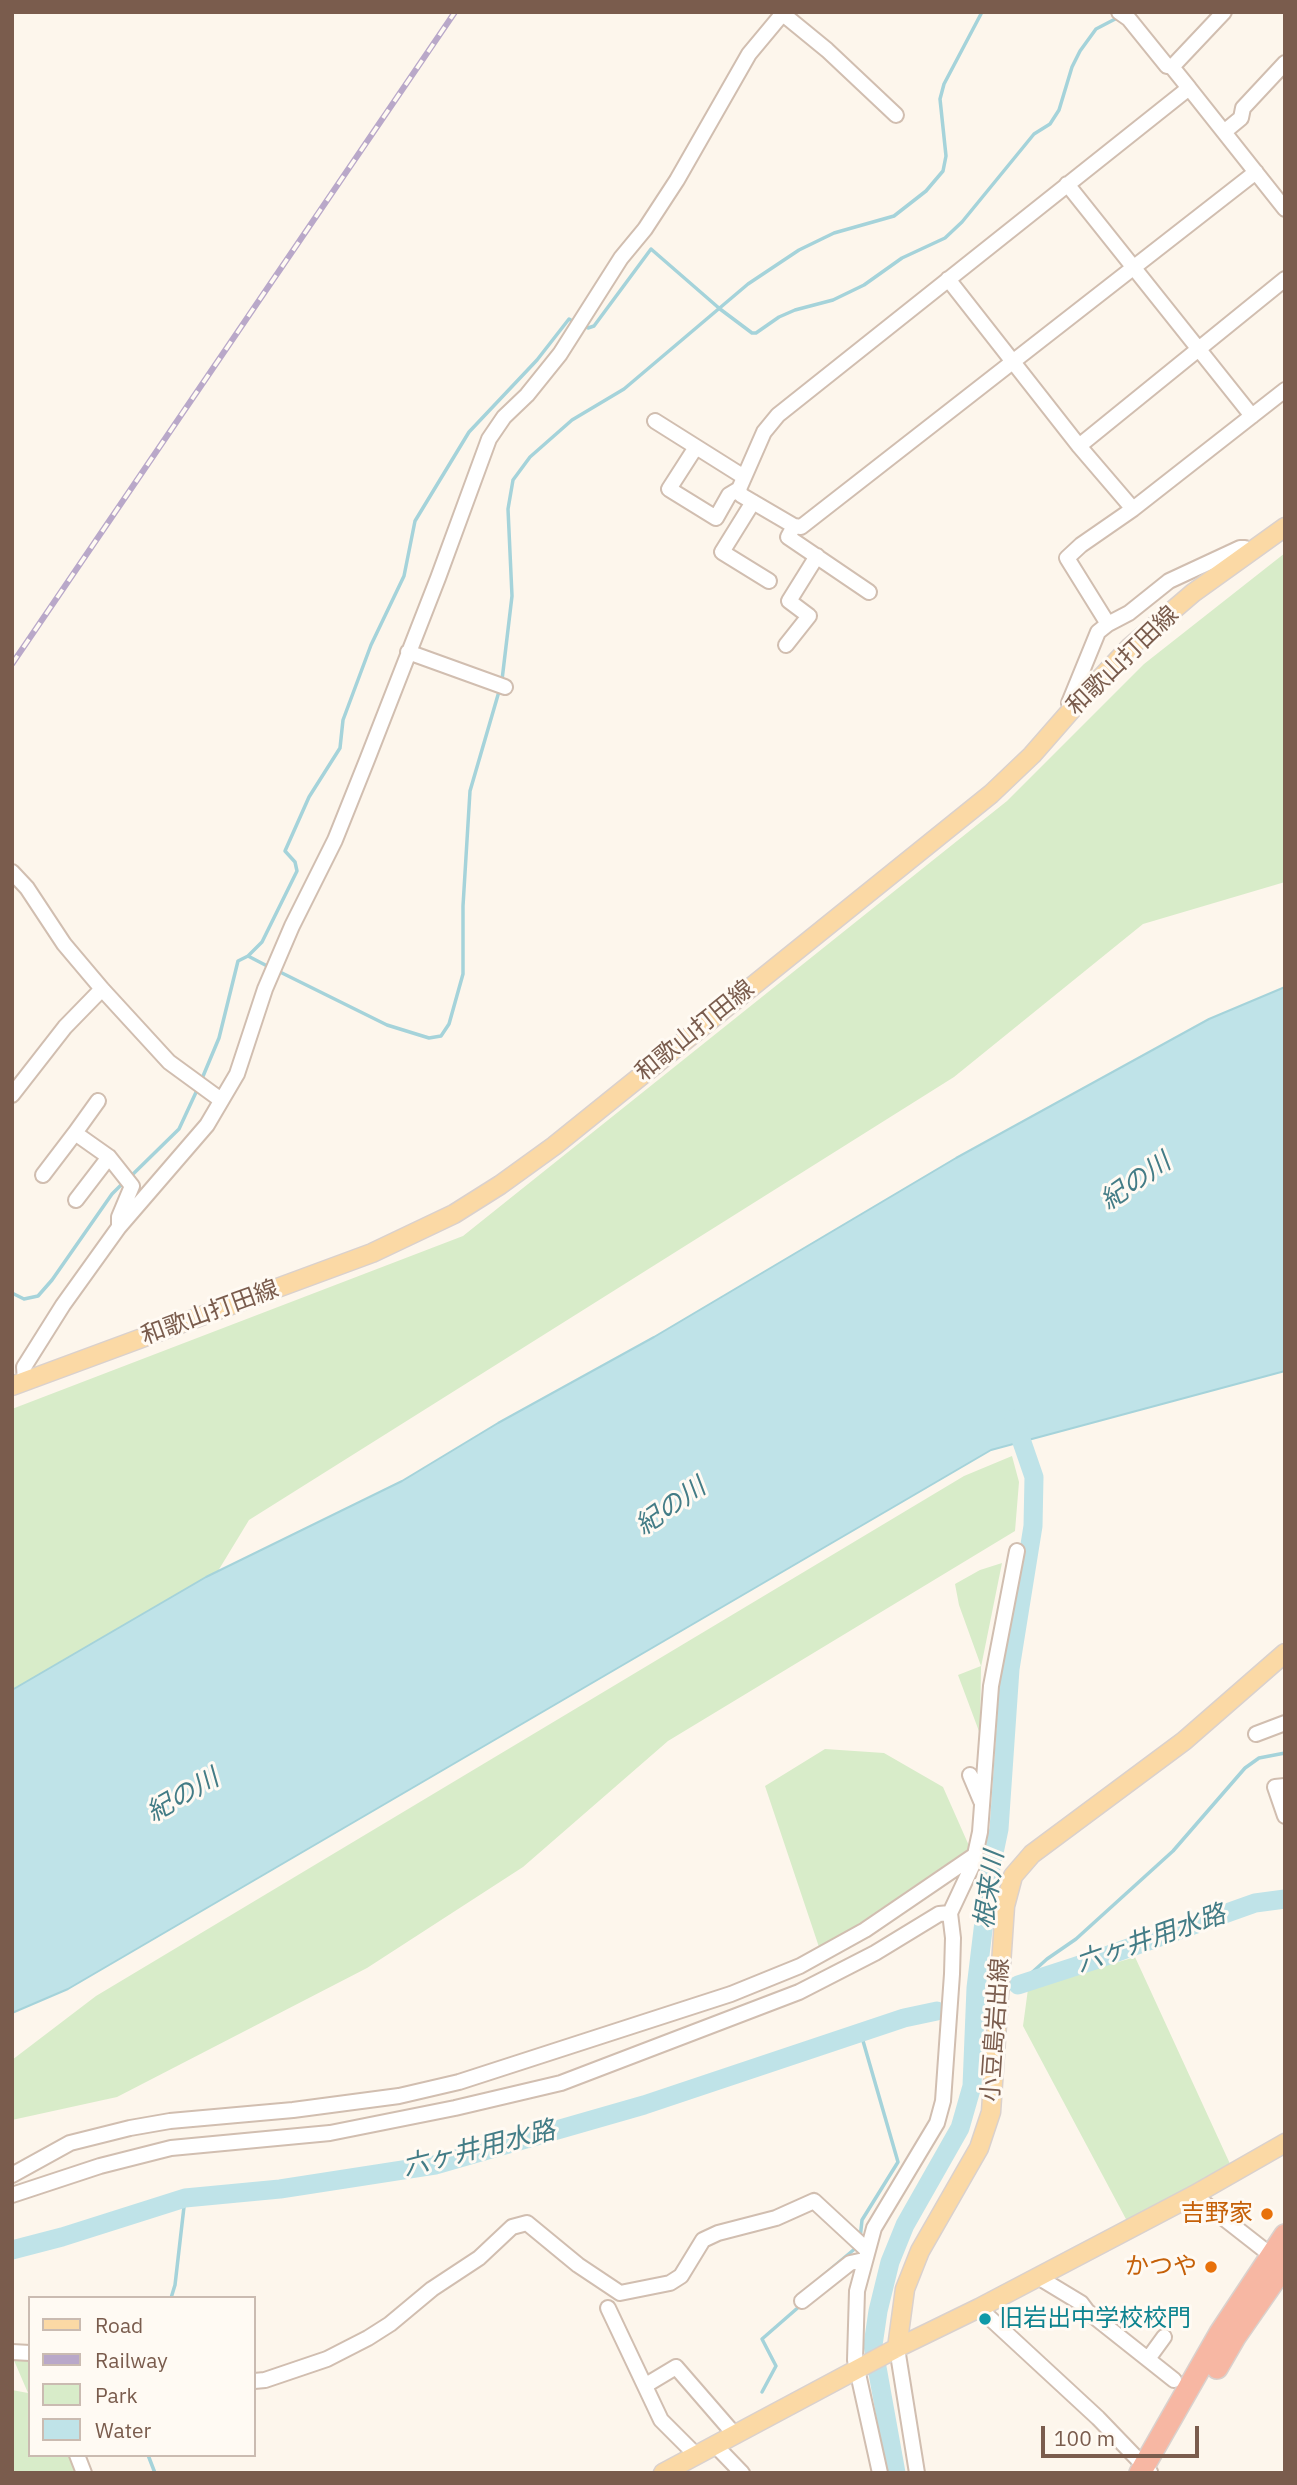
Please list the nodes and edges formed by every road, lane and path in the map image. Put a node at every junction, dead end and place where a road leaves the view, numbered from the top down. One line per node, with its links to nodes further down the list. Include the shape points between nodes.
1 (1119, 12): 5 (street, via 1167,66)
2 (1224, 12): 5 (street)
3 (783, 13): 7 (street); 33 (street, via 749,54 677,180 560,354 489,439)
4 (1285, 63): 8 (street)
5 (1172, 66): 6 (street)
6 (1189, 88): 8 (street); 10 (street)
7 (896, 115)
8 (1224, 132): 9 (street)
9 (1255, 172): 11 (street); 12 (street)
10 (1067, 184): 12 (street); 13 (street)
11 (1285, 209)
12 (1134, 268): 15 (street); 16 (street)
13 (948, 279): 16 (street); 22 (street, via 778,415 764,432)
14 (1285, 279): 15 (street)
15 (1199, 349): 18 (street); 20 (street)
16 (1013, 362): 20 (street); 25 (street, via 800,527)
17 (1285, 390): 18 (street)
18 (1252, 416): 24 (street)
19 (655, 421): 21 (street)
20 (1079, 446): 24 (street)
21 (696, 447): 22 (street); 22 (street, via 669,489 716,518)
22 (742, 483): 23 (street, via 741,495)
23 (753, 502): 25 (street); 29 (street, via 722,552)
24 (1133, 509): 31 (street, via 1067,558)
25 (794, 526): 28 (street, via 788,537)
26 (1285, 527): 27 (main road, 和歌山打田線)
27 (1249, 553): 31 (street, via 1240,548 1169,581); 35 (main road, 和歌山打田線, via 1130,647)
28 (817, 556): 30 (street); 32 (street, via 789,600 809,616)
29 (769, 581)
30 (869, 592)
31 (1108, 624): 35 (street, via 1098,632 1069,703)
32 (786, 645)
33 (408, 652): 34 (street); 39 (street, via 335,840 265,989 237,1074)
34 (505, 687)
35 (1071, 709): 46 (main road, 和歌山打田線, via 991,794 500,1185 454,1214 372,1253)
36 (12, 872): 37 (street)
37 (102, 989): 38 (street, via 65,1027); 39 (street, via 169,1062)
38 (12, 1095)
39 (216, 1096): 45 (street, via 207,1125)
40 (98, 1101): 41 (street)
41 (75, 1133): 42 (street); 43 (street)
42 (108, 1157): 44 (street); 45 (street, via 131,1186)
43 (43, 1175)
44 (76, 1200)
45 (119, 1227): 46 (street, via 63,1305)
46 (18, 1383)
47 (1017, 1551): 53 (street, via 991,1686)
48 (1285, 1653): 69 (main road, 小豆島岩出線, via 1184,1741 1032,1854 1013,1876 1005,1906 992,2112 979,2148 915,2263)
49 (1285, 1723): 50 (street)
50 (1256, 1734)
51 (970, 1775): 53 (street)
52 (1285, 1786): 54 (street, via 1275,1787)
53 (981, 1803): 55 (street)
54 (1285, 1816)
55 (975, 1855): 56 (street); 58 (street, via 864,1930 800,1966 731,1994 459,2082 399,2096 130,2128 71,2143)
56 (950, 1913): 59 (street, via 939,1914 799,1992 561,2083 330,2133 172,2148); 62 (street, via 952,1974 943,2101 937,2123 874,2228)
57 (1285, 2143): 60 (main road)
58 (12, 2175)
59 (12, 2195)
60 (1194, 2195): 63 (street); 64 (main road)
61 (1285, 2235): 63 (highway)
62 (865, 2255): 65 (street); 71 (street, via 857,2291 855,2360); 73 (street, via 814,2201 703,2240 681,2276 670,2283 620,2293 527,2222 512,2227 479,2258 368,2338 327,2358)
63 (1280, 2260): 79 (highway, via 1220,2333)
64 (1038, 2277): 67 (main road); 70 (street, via 1082,2302 1087,2311)
65 (802, 2301)
66 (608, 2308): 74 (street)
67 (979, 2308): 69 (main road); 79 (street, via 1098,2418)
68 (1164, 2337): 70 (street)
69 (892, 2351): 71 (main road); 83 (street)
70 (1148, 2358): 72 (street)
71 (860, 2368): 75 (main road); 82 (street)
72 (1174, 2380)
73 (256, 2381)
74 (646, 2385): 75 (street, via 676,2367); 77 (street, via 661,2420)
75 (735, 2435): 76 (main road)
76 (715, 2445): 77 (main road); 81 (street)
77 (696, 2455): 78 (main road)
78 (682, 2468): 80 (main road)
79 (1147, 2471)
80 (663, 2473)
81 (742, 2473)
82 (880, 2473)
83 (917, 2473)

